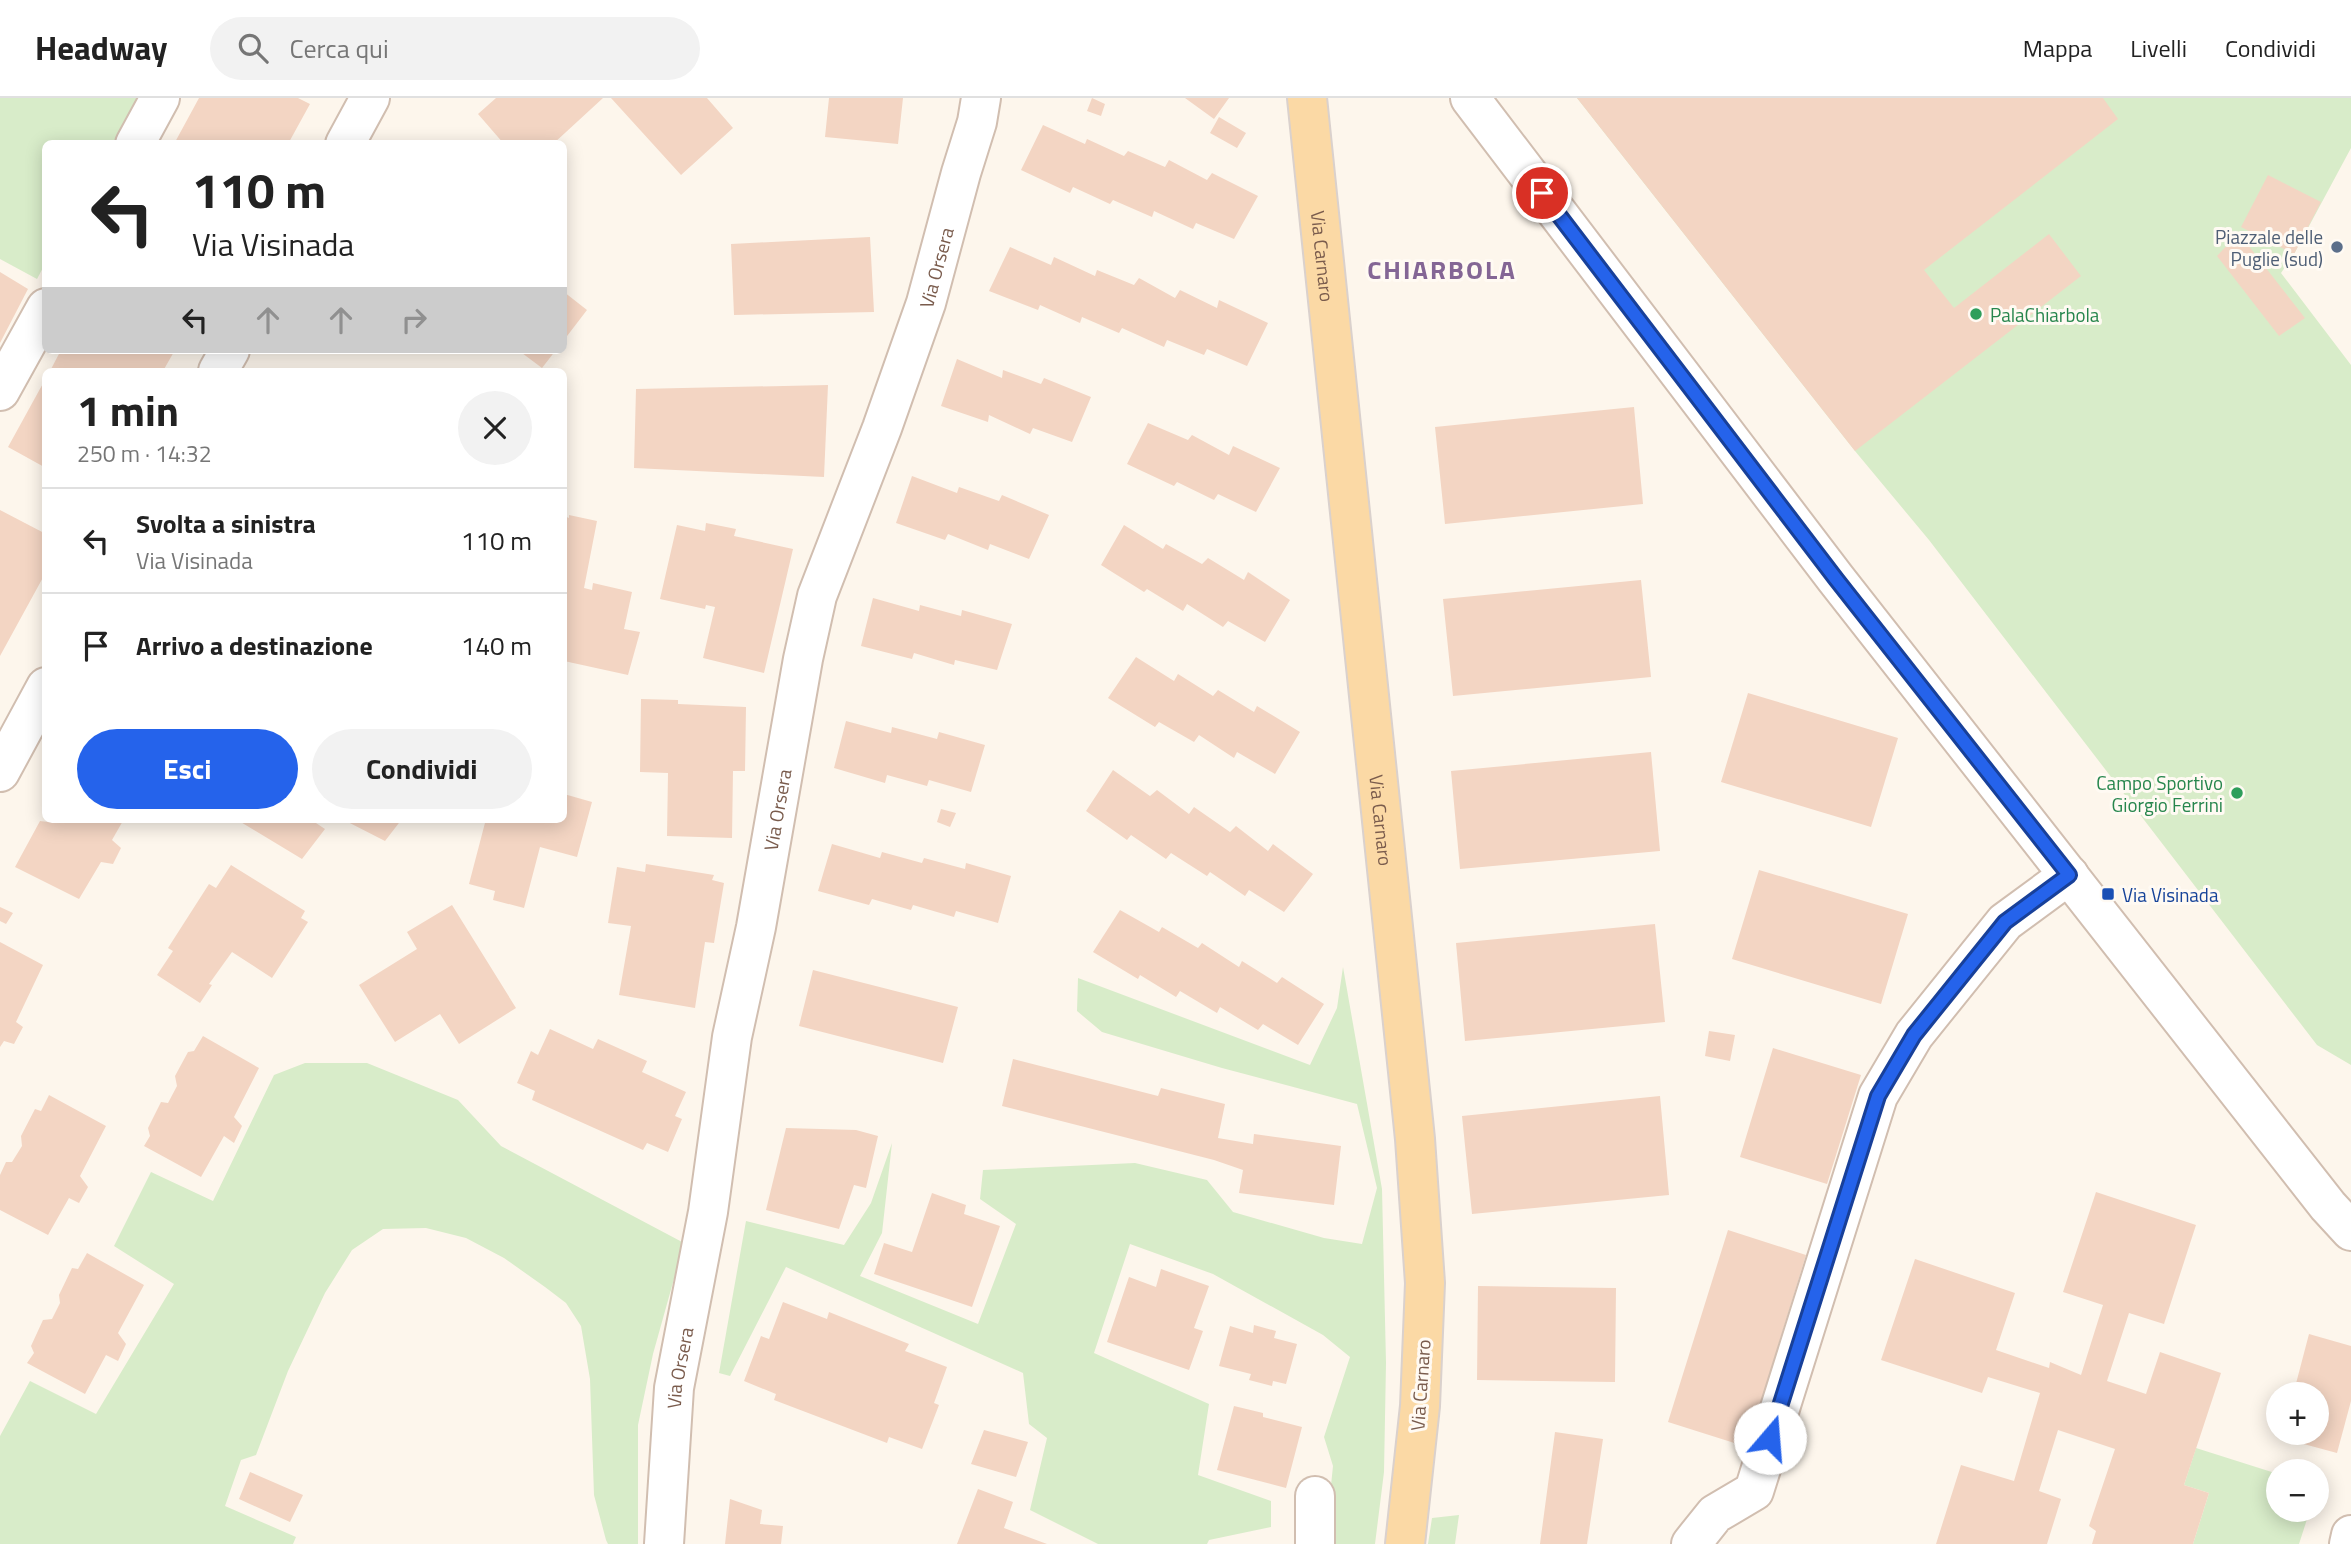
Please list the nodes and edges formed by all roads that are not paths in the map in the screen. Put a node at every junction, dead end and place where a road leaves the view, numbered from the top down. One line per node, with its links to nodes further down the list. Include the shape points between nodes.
1 (160, 98): 6 (street)
2 (370, 98): 7 (street)
3 (981, 98): 16 (street, Via Orsera, via 926,303 817,596 803,659 732,1037 708,1212 674,1388)
4 (1307, 98): 18 (main road, Via Carnaro, via 1415,1139 1425,1283 1420,1406)
5 (1470, 98): 12 (street, via 1827,568)
6 (137, 140)
7 (347, 140)
8 (42, 315): 9 (street)
9 (0, 391)
10 (42, 694): 11 (street)
11 (0, 772)
12 (2069, 875): 13 (street); 19 (street, via 2005,922 1914,1035 1878,1096 1754,1491 1715,1514)
13 (2351, 1231)
14 (1315, 1496): 17 (street)
15 (2351, 1535): 20 (street)
16 (664, 1544)
17 (1315, 1544)
18 (1405, 1544)
19 (1690, 1544)
20 (2348, 1544)

